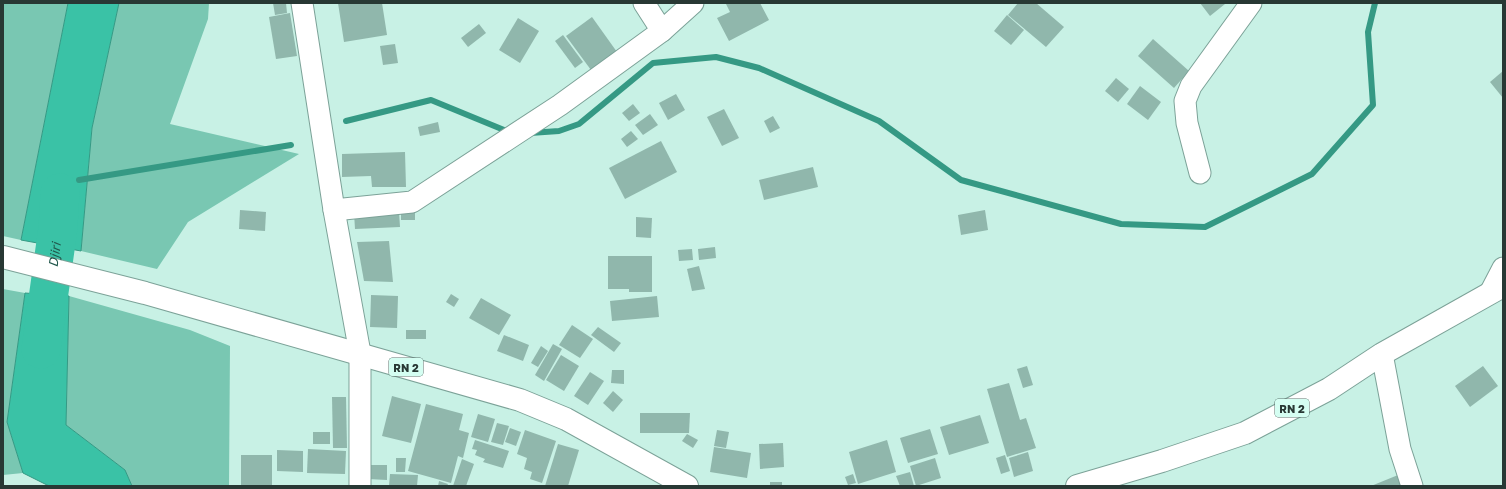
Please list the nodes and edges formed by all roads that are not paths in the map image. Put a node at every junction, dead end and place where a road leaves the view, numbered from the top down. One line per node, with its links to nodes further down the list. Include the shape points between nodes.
1 (302, 3): 7 (street)
2 (644, 3): 5 (street)
3 (694, 3): 5 (street)
4 (1251, 3): 6 (street, via 1191,86 1185,101 1187,123)
5 (662, 31): 7 (street, via 560,105 412,202)
6 (1200, 173)
7 (334, 210): 11 (street)
8 (3, 257): 11 (highway, RN 2, via 145,292)
9 (1503, 268): 10 (street)
10 (1496, 290): 12 (highway, RN 2)
11 (360, 353): 13 (street); 14 (highway, RN 2, via 527,403 566,419)
12 (1382, 354): 15 (highway, RN 2, via 1329,389 1245,433); 16 (street, via 1400,449)
13 (360, 486)
14 (687, 486)
15 (1077, 486)
16 (1412, 486)

